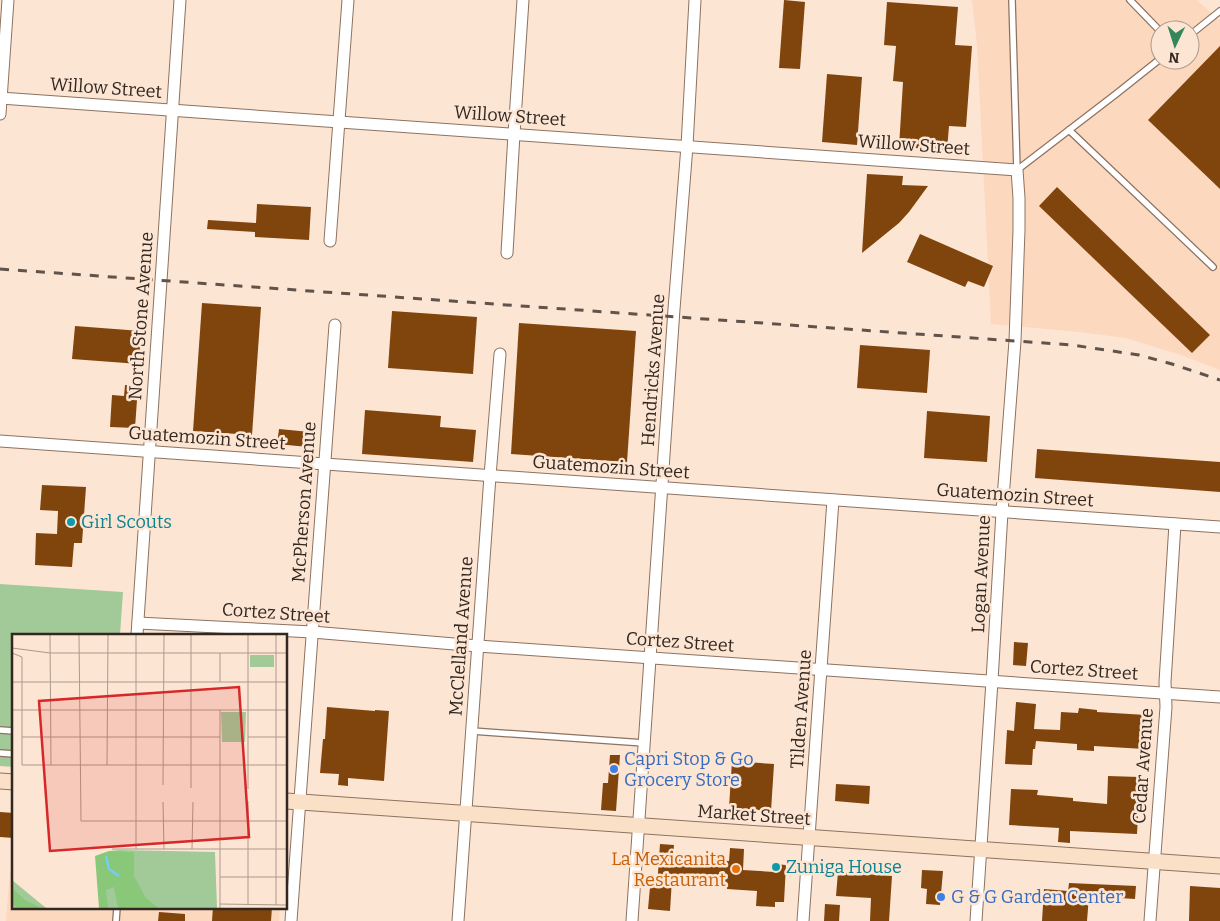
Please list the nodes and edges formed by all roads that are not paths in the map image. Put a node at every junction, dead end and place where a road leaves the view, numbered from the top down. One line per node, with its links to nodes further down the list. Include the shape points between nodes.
1 (8, 0): 12 (street)
2 (180, 0): 13 (street, North Stone Avenue)
3 (348, 0): 15 (street)
4 (523, 0): 17 (street)
5 (695, 0): 18 (street, Hendricks Avenue)
6 (1012, 0): 19 (lane)
7 (1130, 0): 9 (lane)
8 (1220, 11): 10 (lane)
9 (1150, 20)
10 (1200, 27)
11 (1150, 67): 16 (lane)
12 (0, 98): 13 (street, Willow Street); 14 (street)
13 (173, 110): 15 (street, Willow Street); 26 (street, North Stone Avenue)
14 (0, 114)
15 (340, 122): 17 (street, Willow Street); 20 (street)
16 (1069, 130): 19 (lane); 22 (lane)
17 (514, 134): 18 (street, Willow Street); 21 (street)
18 (687, 146): 19 (street, Willow Street); 29 (street, Hendricks Avenue)
19 (1017, 170): 31 (street, Logan Avenue, via 1019,230 1015,341)
20 (330, 241)
21 (507, 253)
22 (1213, 267)
23 (335, 325): 27 (street, McPherson Avenue)
24 (500, 354): 28 (street, McClelland Avenue)
25 (0, 441): 26 (street, Guatemozin Street)
26 (150, 452): 27 (street, Guatemozin Street); 34 (street, North Stone Avenue)
27 (324, 464): 28 (street, Guatemozin Street); 35 (street, McPherson Avenue)
28 (490, 476): 29 (street, Guatemozin Street); 37 (street, McClelland Avenue)
29 (662, 488): 30 (street, Guatemozin Street); 38 (street, Hendricks Avenue)
30 (833, 500): 31 (street, Guatemozin Street); 39 (street, Tilden Avenue)
31 (1002, 512): 32 (street, Guatemozin Street); 40 (street, Logan Avenue)
32 (1175, 524): 33 (street, Guatemozin Street); 41 (street, Cedar Avenue)
33 (1220, 527)
34 (138, 623): 35 (street, Cortez Street); 36 (street, North Stone Avenue)
35 (312, 632): 37 (street, Cortez Street); 45 (street, McPherson Avenue)
36 (137, 634)
37 (478, 646): 38 (street, Cortez Street); 43 (street, McClelland Avenue)
38 (650, 657): 39 (street, Cortez Street); 44 (street, Hendricks Avenue)
39 (822, 669): 40 (street, Cortez Street); 48 (street, Tilden Avenue)
40 (992, 681): 41 (street, Cortez Street); 49 (street, Logan Avenue)
41 (1165, 694): 42 (street, Cortez Street); 50 (street, Cedar Avenue)
42 (1220, 697)
43 (471, 731): 44 (lane); 46 (street, McClelland Avenue)
44 (644, 743): 47 (street, Hendricks Avenue)
45 (293, 802): 46 (street, Market Street); 54 (street, McPherson Avenue)
46 (465, 814): 47 (street, Market Street); 55 (street, McClelland Avenue)
47 (638, 826): 48 (street, Market Street); 56 (street, Hendricks Avenue)
48 (809, 838): 49 (street, Market Street); 57 (street, Tilden Avenue)
49 (980, 849): 50 (street, Market Street); 58 (street, Logan Avenue)
50 (1154, 861): 51 (street, Market Street); 59 (street, Cedar Avenue)
51 (1220, 866)
52 (117, 908): 53 (lane)
53 (116, 921)
54 (291, 921)
55 (458, 921)
56 (632, 921)
57 (803, 921)
58 (976, 921)
59 (1150, 921)

